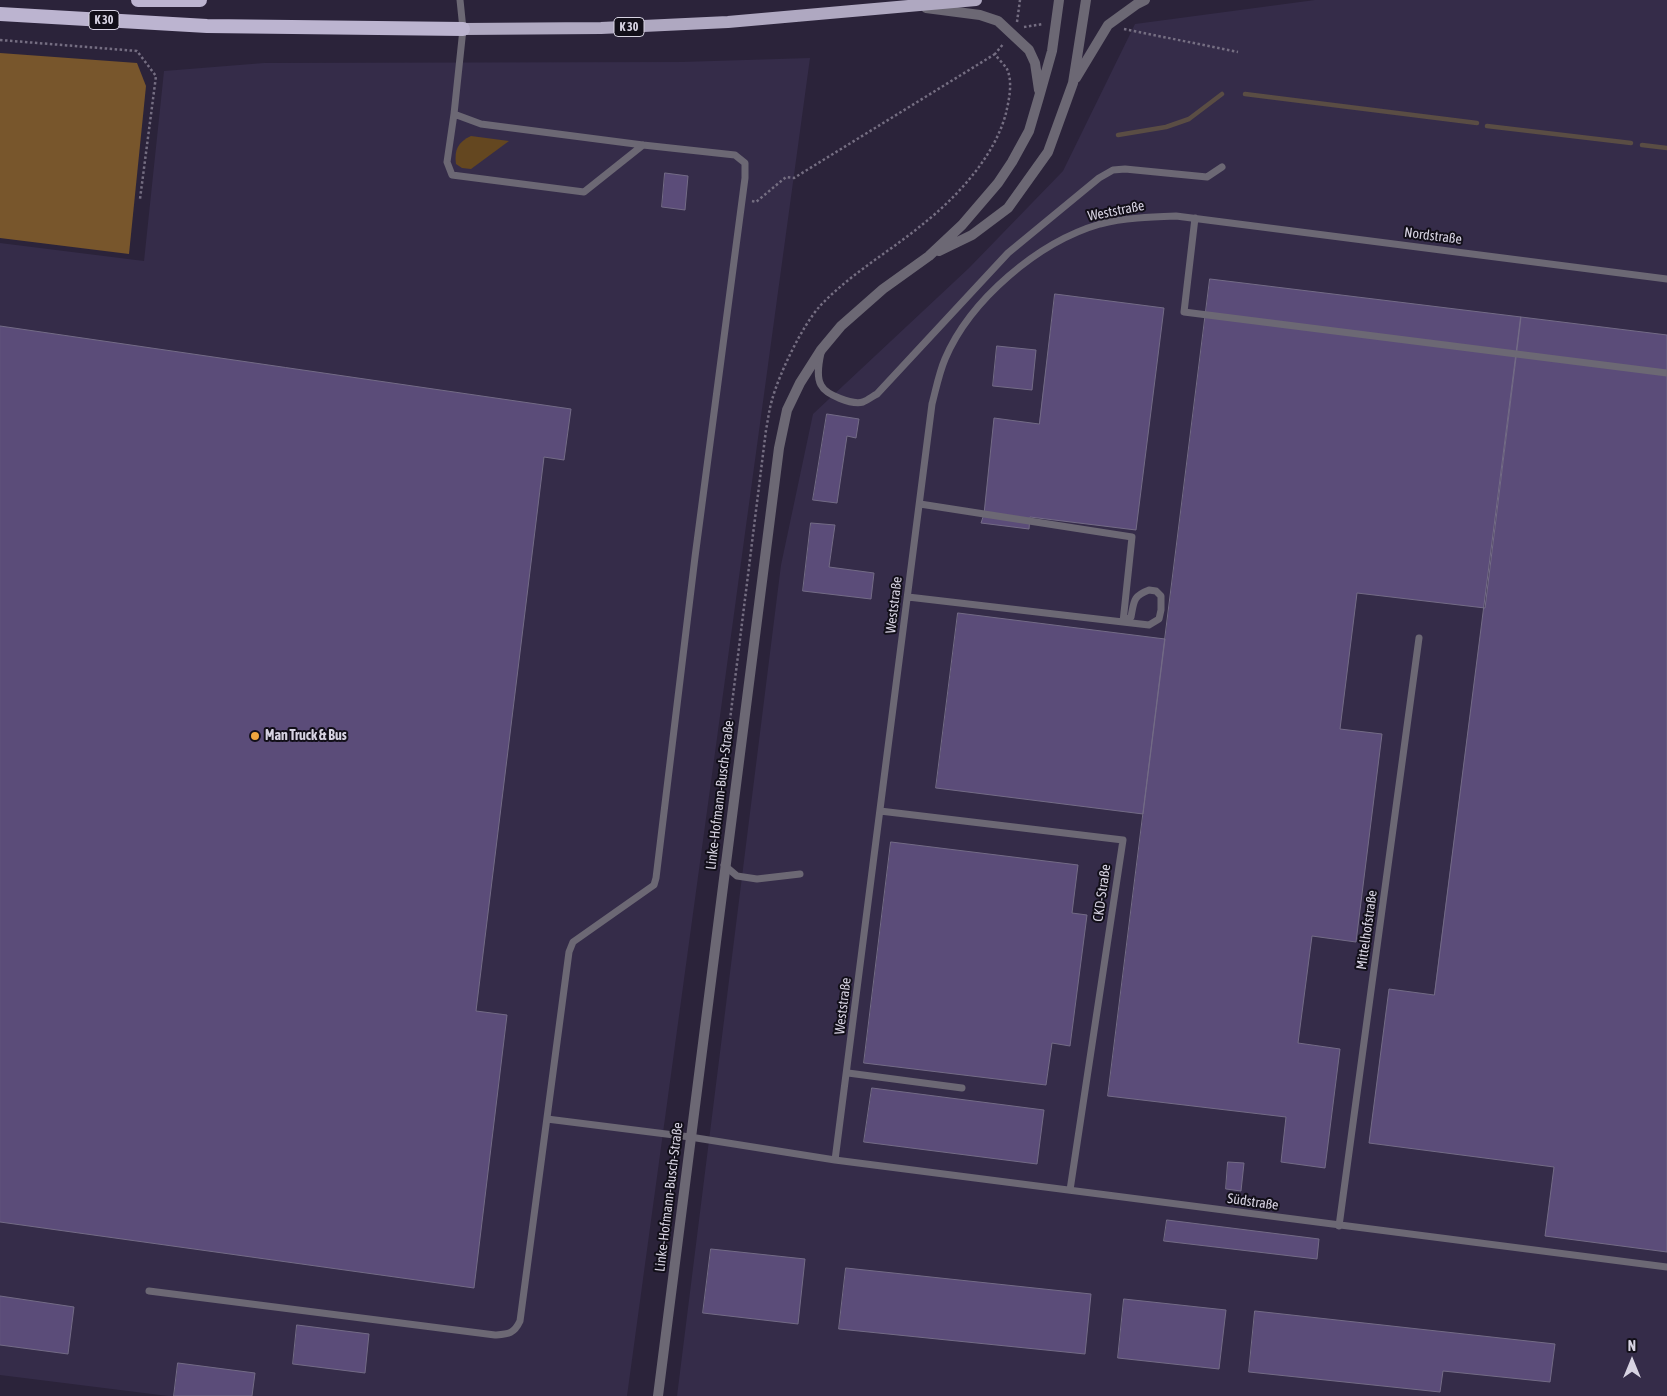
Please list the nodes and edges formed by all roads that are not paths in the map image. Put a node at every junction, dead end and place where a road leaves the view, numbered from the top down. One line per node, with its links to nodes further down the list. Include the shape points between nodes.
1 (138, 0): 2 (highway)
2 (200, 0)
3 (460, 0): 10 (lane)
4 (976, 0): 8 (main road, K 30)
5 (1058, 0): 12 (street, Linke-Hofmann-Busch-Straße, via 1052,51)
6 (1086, 0): 11 (street, Linke-Hofmann-Busch-Straße)
7 (1145, 0): 11 (street, via 1108,25)
8 (910, 6): 10 (main road, K 30, via 728,22 601,28); 12 (street, via 980,15 998,21 1029,50 1035,63)
9 (0, 14): 10 (highway, K 30, via 208,26)
10 (463, 29): 13 (lane)
11 (1073, 83): 17 (street, Linke-Hofmann-Busch-Straße, via 1048,152 1008,208 972,235)
12 (1039, 97): 17 (street, Linke-Hofmann-Busch-Straße, via 1029,131 998,183)
13 (454, 114): 14 (lane, via 482,124); 14 (lane, via 446,162 452,175 584,192)
14 (643, 145): 30 (lane, via 735,155 745,163 745,178 656,878 654,885 573,942 569,952)
15 (1222, 167): 19 (lane, via 1207,177 1125,169 1113,170 1100,178 1008,253 877,394 864,402 853,403 828,393 820,384)
16 (1196, 218): 18 (lane, Nordstraße); 20 (lane, via 1184,312); 21 (lane, Weststraße, via 1148,217 1099,224 1042,252 1002,281 969,317 945,360 932,404)
17 (929, 256): 19 (street, Linke-Hofmann-Busch-Straße, via 883,289 841,326)
18 (1667, 279)
19 (821, 350): 26 (street, Linke-Hofmann-Busch-Straße, via 787,410 778,448)
20 (1667, 373)
21 (920, 504): 22 (lane, Weststraße); 23 (lane, via 1132,537)
22 (908, 597): 23 (lane); 25 (lane, Weststraße)
23 (1124, 622): 23 (lane, via 1149,625 1160,618 1160,596 1156,591 1149,590 1135,598 1131,617)
24 (1419, 638): 34 (lane, Mittelhofstraße)
25 (880, 811): 28 (lane, Weststraße); 33 (lane, CKD-Straße, via 1123,840)
26 (724, 865): 27 (lane, via 737,876 758,880); 31 (street, Linke-Hofmann-Busch-Straße)
27 (800, 874)
28 (848, 1073): 29 (lane); 32 (lane, Weststraße)
29 (962, 1088)
30 (547, 1119): 31 (lane, Südstraße); 36 (lane, via 520,1321 516,1330 507,1334 494,1335)
31 (690, 1137): 32 (lane, Südstraße); 37 (street, Linke-Hofmann-Busch-Straße)
32 (835, 1160): 33 (lane, Südstraße)
33 (1070, 1190): 34 (lane, Südstraße)
34 (1340, 1226): 35 (lane, Südstraße)
35 (1667, 1267)
36 (149, 1291)
37 (658, 1396)

